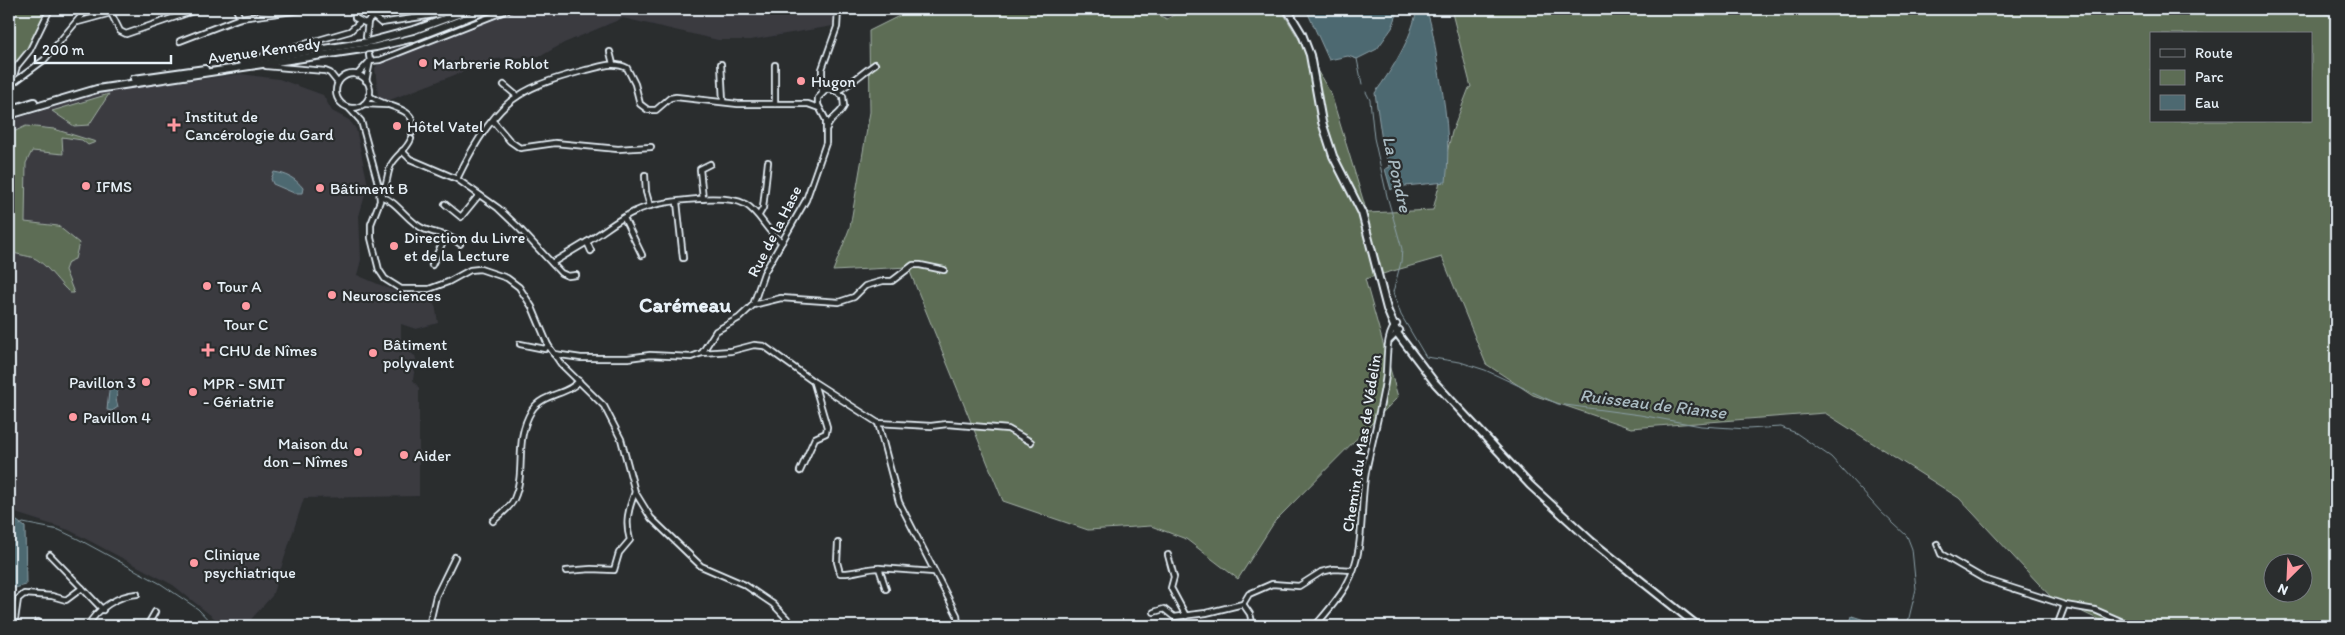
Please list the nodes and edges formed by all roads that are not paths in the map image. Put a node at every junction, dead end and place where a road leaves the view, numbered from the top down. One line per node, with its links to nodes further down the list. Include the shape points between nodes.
1 (50, 9): 31 (street, via 30,50 17,66)
2 (87, 9): 16 (street)
3 (200, 9): 16 (street, via 126,34 120,31 111,13)
4 (236, 9): 15 (street)
5 (309, 9): 12 (street)
6 (354, 9): 17 (street, via 354,16)
7 (372, 9): 14 (street)
8 (470, 9): 14 (street, via 381,23); 22 (main road, Avenue Kennedy, via 417,29 368,42)
9 (510, 9): 13 (street)
10 (838, 9): 29 (street, via 837,27 822,69)
11 (1287, 9): 83 (main road, via 1310,55 1322,122 1334,156 1362,213 1385,299)
12 (301, 10): 15 (street)
13 (492, 12): 21 (street, via 380,60); 22 (main road, Avenue Kennedy, via 376,47)
14 (373, 16): 18 (street)
15 (240, 18): 19 (street)
16 (78, 22): 31 (street, via 44,60)
17 (360, 22): 18 (street); 18 (street, via 366,34); 22 (street, via 350,31)
18 (368, 22)
19 (180, 41)
20 (610, 52): 23 (street)
21 (370, 58): 27 (street); 28 (street)
22 (247, 63): 30 (street, via 321,70 330,73); 48 (main road, Avenue Kennedy, via 96,85); 50 (main road, Avenue Kennedy, via 97,89)
23 (613, 64): 38 (street, via 575,73); 41 (street, via 627,68 640,104 648,110 656,110 676,97)
24 (721, 64): 41 (street)
25 (874, 64): 33 (street)
26 (775, 65): 42 (street)
27 (357, 75): 28 (street); 30 (street, via 345,76)
28 (366, 81): 37 (street)
29 (822, 81): 34 (street); 36 (street)
30 (338, 83): 46 (street, via 336,95)
31 (10, 85)
32 (504, 85): 38 (street)
33 (845, 88): 35 (street); 39 (street)
34 (829, 89): 35 (street); 36 (street)
35 (837, 91): 39 (street)
36 (822, 92): 40 (street)
37 (369, 94): 44 (street, via 374,100); 45 (street)
38 (516, 96): 53 (street)
39 (843, 96): 51 (street, via 844,106)
40 (818, 98): 43 (street); 47 (street)
41 (723, 101): 42 (street)
42 (775, 104): 43 (street)
43 (808, 104): 47 (street)
44 (391, 105): 45 (street); 55 (street, via 410,115 414,124)
45 (362, 106): 46 (street); 52 (street)
46 (348, 108): 52 (street)
47 (819, 108): 49 (street)
48 (9, 110)
49 (823, 113): 51 (street); 54 (street)
50 (9, 115)
51 (835, 116): 54 (street, via 829,120)
52 (361, 121): 64 (street)
53 (493, 121): 57 (street, via 520,148 554,143 618,149); 62 (street, via 471,151)
54 (827, 128): 73 (street, Rue de la Hase, via 826,143 810,190)
55 (412, 133)
56 (410, 139): 58 (street)
57 (651, 148)
58 (402, 151): 62 (street, via 410,159); 64 (street, via 390,167)
59 (768, 162): 69 (street, via 763,208)
60 (710, 164): 65 (street, via 700,169)
61 (645, 175): 68 (street)
62 (457, 179): 63 (street)
63 (479, 195): 67 (street, via 462,217); 78 (street, via 520,228)
64 (380, 196): 71 (street, via 423,228); 85 (street, via 371,224 371,238 379,270 385,279 401,289 429,288 475,269 495,273 519,287 532,307)
65 (703, 200): 66 (street); 69 (street, via 734,200)
66 (676, 202): 68 (street); 77 (street)
67 (445, 204)
68 (650, 206): 70 (street)
69 (759, 215): 73 (street)
70 (624, 218): 72 (street); 76 (street)
71 (446, 236): 74 (street); 79 (street)
72 (587, 242): 75 (street); 78 (street)
73 (782, 242): 82 (street, Rue de la Hase, via 764,273)
74 (460, 244)
75 (591, 251)
76 (642, 255)
77 (683, 258)
78 (552, 264): 81 (street, via 561,273)
79 (432, 265)
80 (944, 270): 82 (street, via 914,265 892,281 865,286 854,297 839,302 781,298)
81 (576, 275)
82 (753, 305): 86 (street, via 739,318 716,331)
83 (1397, 328): 101 (street, Chemin du Mas de Védelin, via 1391,330 1386,380 1366,472); 121 (main road, via 1434,383 1560,514)
84 (520, 344): 85 (street, via 545,348)
85 (548, 345): 87 (street)
86 (702, 353): 87 (street, via 691,358 650,355 581,358); 89 (street, via 764,346)
87 (554, 354): 88 (street)
88 (579, 381): 93 (street, via 604,406 621,439); 94 (street, via 574,387 552,394 533,408 521,435 516,494)
89 (814, 382): 90 (street); 92 (street, via 827,427 826,433 814,438)
90 (878, 423): 91 (street, via 1008,429); 103 (street, via 899,502)
91 (1031, 442)
92 (800, 471)
93 (635, 492): 102 (street, via 626,526 630,540 619,553 614,570); 117 (street, via 651,518 701,566 745,585 773,604)
94 (493, 522)
95 (838, 543): 100 (street, via 836,562 840,573)
96 (1937, 544): 108 (street, via 1941,554 1984,579)
97 (1168, 555): 112 (street, via 1174,577 1171,588)
98 (50, 556): 104 (street)
99 (455, 557): 116 (street, via 436,596)
100 (879, 568): 103 (street); 105 (street)
101 (1353, 570): 107 (street, via 1320,572 1299,586 1272,584 1254,590); 120 (street, Chemin du Mas de Védelin, via 1347,584)
102 (566, 571)
103 (934, 572): 118 (street, via 956,615)
104 (82, 588): 109 (street); 113 (street, via 66,600 20,595)
105 (886, 589)
106 (137, 594): 109 (street, via 124,595)
107 (1243, 604): 112 (street); 119 (street)
108 (2065, 605): 122 (street); 123 (street, via 2095,610)
109 (103, 610): 114 (street)
110 (155, 612): 115 (street)
111 (1154, 612): 112 (street, via 1164,609 1172,616)
112 (1186, 616)
113 (14, 626)
114 (88, 626)
115 (147, 626)
116 (429, 626)
117 (794, 626)
118 (958, 626)
119 (1253, 626)
120 (1315, 626)
121 (1698, 626)
122 (2057, 626)
123 (2132, 626)

